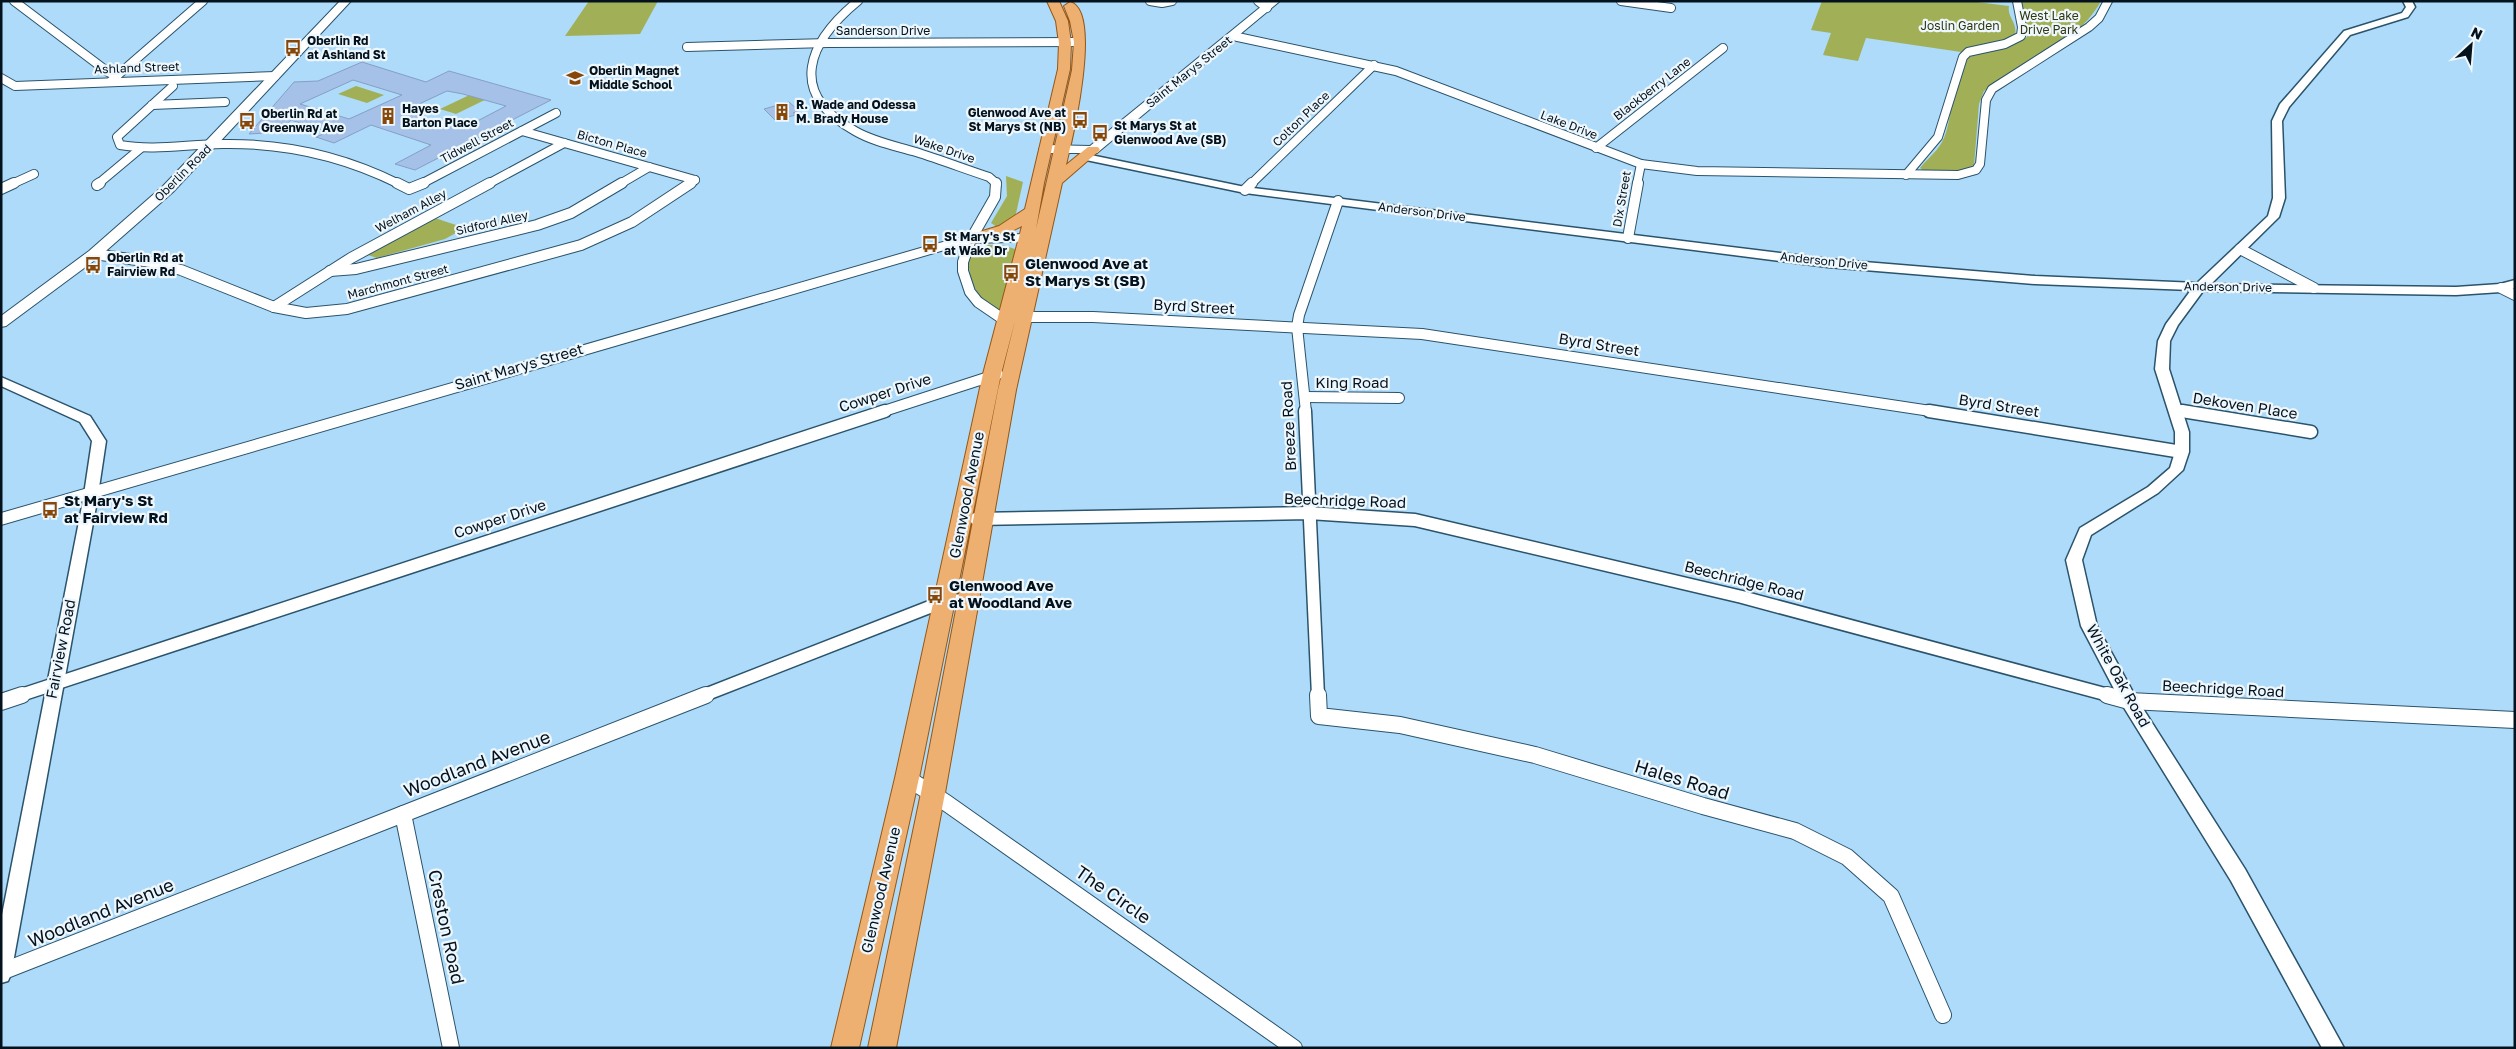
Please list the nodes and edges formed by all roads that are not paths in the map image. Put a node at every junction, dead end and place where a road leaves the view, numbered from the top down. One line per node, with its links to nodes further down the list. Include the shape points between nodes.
1 (14, 1): 24 (street)
2 (203, 1): 24 (street)
3 (346, 1): 22 (main road, Oberlin Road)
4 (858, 1): 17 (street, Wake Drive, via 835,22)
5 (1053, 1): 18 (main road, Glenwood Avenue, via 1062,21)
6 (1068, 1): 16 (main road, Glenwood Avenue)
7 (1150, 1): 8 (street)
8 (1172, 1)
9 (1621, 1): 14 (street)
10 (2017, 1): 42 (street, via 2023,28 2021,36 2012,42 1968,52 1962,57 1938,137)
11 (2108, 1): 42 (street, Lake Drive, via 2099,18 2089,27 1989,93 1983,155 1976,170 1958,175)
12 (2407, 1): 53 (street, White Oak Road, via 2411,7 2405,15 2347,33 2284,106 2277,121 2278,198 2273,217)
13 (1267, 4): 15 (main road, Saint Marys Street)
14 (1671, 8)
15 (1234, 36): 21 (street, Lake Drive); 38 (main road, Saint Marys Street)
16 (1080, 42): 18 (street, Sanderson Drive); 37 (main road, Glenwood Avenue, via 1078,70)
17 (819, 43): 18 (street, Sanderson Drive); 19 (street, Sanderson Drive); 52 (street, Wake Drive, via 810,68 810,79 820,101 836,116 855,131 989,177 997,184 995,197)
18 (1065, 43): 36 (main road, Glenwood Avenue, via 1064,68)
19 (687, 47)
20 (1723, 48): 35 (street, Blackberry Lane)
21 (1374, 65): 35 (street, Lake Drive); 47 (street, Colton Place)
22 (275, 76): 24 (street, Ashland Street); 32 (main road, Oberlin Road)
23 (1, 78): 25 (street)
24 (114, 78): 25 (street, Ashland Street)
25 (15, 86): 27 (street, Ashland Street)
26 (174, 86): 29 (street)
27 (1, 90)
28 (226, 102): 29 (street)
29 (152, 105): 34 (street, via 117,137 120,145)
30 (556, 113): 31 (street, Tidwell Street)
31 (522, 131): 32 (street, Tidwell Street, via 429,181 409,188 376,173 310,152 266,145); 33 (street, Bicton Place)
32 (212, 144): 34 (street); 54 (main road, Oberlin Road, via 168,190)
33 (564, 144): 40 (street, Bicton Place); 55 (street, Welham Alley)
34 (141, 148): 45 (street)
35 (1596, 148): 39 (street, Lake Drive)
36 (1044, 153): 37 (main road); 49 (main road, Glenwood Avenue)
37 (1061, 153): 38 (main road); 44 (main road, Glenwood Avenue)
38 (1089, 153): 44 (main road); 47 (street, Anderson Drive)
39 (1641, 164): 42 (street, Lake Drive, via 1697,171); 51 (street, Dix Street)
40 (649, 167): 43 (street, Bicton Place); 55 (street, Sidford Alley, via 571,213 537,225 356,269)
41 (34, 174): 46 (street)
42 (1906, 175)
43 (695, 180): 61 (street, Marchmont Street, via 632,222 581,245 347,309 306,313)
44 (1054, 182): 50 (main road, Glenwood Avenue)
45 (97, 185)
46 (1, 189)
47 (1245, 190): 48 (street, Anderson Drive)
48 (1338, 201): 51 (street, Anderson Drive); 64 (street, Breeze Road, via 1298,315)
49 (1032, 210): 50 (main road, Glenwood Avenue); 52 (main road, via 1012,226)
50 (1034, 237): 52 (main road, Saint Marys Street); 62 (main road, Glenwood Avenue)
51 (1628, 238): 57 (street, Anderson Drive, via 1838,264 2034,280)
52 (971, 239): 62 (street, Wake Drive, via 963,262 965,284 978,302 997,316); 72 (main road, Saint Marys Street)
53 (2240, 249): 57 (street, White Oak Road); 58 (street)
54 (94, 254): 61 (street, Marchmont Street, via 181,270); 63 (main road, Oberlin Road)
55 (330, 271): 61 (street, Welham Alley)
56 (2515, 284): 59 (street, Anderson Drive)
57 (2200, 287): 58 (street, Anderson Drive); 69 (street, White Oak Road, via 2172,324 2164,341 2162,369)
58 (2314, 288): 59 (street, Anderson Drive, via 2456,291)
59 (2501, 288): 60 (street)
60 (2515, 295)
61 (274, 307)
62 (1015, 318): 64 (street, Byrd Street, via 1093,317); 65 (main road, Glenwood Avenue)
63 (1, 323)
64 (1297, 327): 67 (street, Breeze Road); 71 (street, Byrd Street, via 1422,334)
65 (1001, 374): 75 (main road, Glenwood Avenue); 76 (main road, Glenwood Avenue); 79 (street, Cowper Drive)
66 (1, 380): 72 (street, Fairview Road, via 85,420 94,430 99,441)
67 (1305, 397): 68 (street, King Road); 73 (street, Breeze Road)
68 (1399, 398)
69 (2175, 410): 70 (street, Dekoven Place); 71 (street, White Oak Road, via 2182,432)
70 (2311, 432)
71 (2182, 452): 80 (street, White Oak Road, via 2176,470 2154,490 2086,532 2074,560 2089,626)
72 (91, 492): 74 (main road, Saint Marys Street); 79 (street, Fairview Road)
73 (1310, 513): 75 (street, Beechridge Road); 80 (street, Beechridge Road, via 1415,520 1462,530 1756,600); 82 (street, Breeze Road)
74 (1, 519)
75 (985, 519): 76 (street, Beechridge Road); 77 (main road, Glenwood Avenue)
76 (961, 520): 78 (main road, Glenwood Avenue)
77 (969, 600): 78 (street, Woodland Avenue); 85 (main road, Glenwood Avenue)
78 (945, 601): 84 (main road, Glenwood Avenue); 86 (street, Woodland Avenue)
79 (54, 684): 81 (street, Cowper Drive); 87 (street, Fairview Road)
80 (2129, 701): 83 (street, Beechridge Road); 93 (street, White Oak Road, via 2238,875)
81 (1, 702)
82 (1318, 716): 88 (street, Hales Road, via 1400,725 1535,755 1795,832 1839,852 1891,896)
83 (2515, 720)
84 (907, 778): 85 (street, The Circle); 90 (main road, Glenwood Avenue)
85 (933, 793): 91 (main road, Glenwood Avenue); 92 (street, The Circle)
86 (403, 814): 87 (street, Woodland Avenue); 89 (street, Creston Road)
87 (1, 972)
88 (1943, 1014)
89 (451, 1048)
90 (845, 1048)
91 (882, 1048)
92 (1294, 1048)
93 (2334, 1048)

